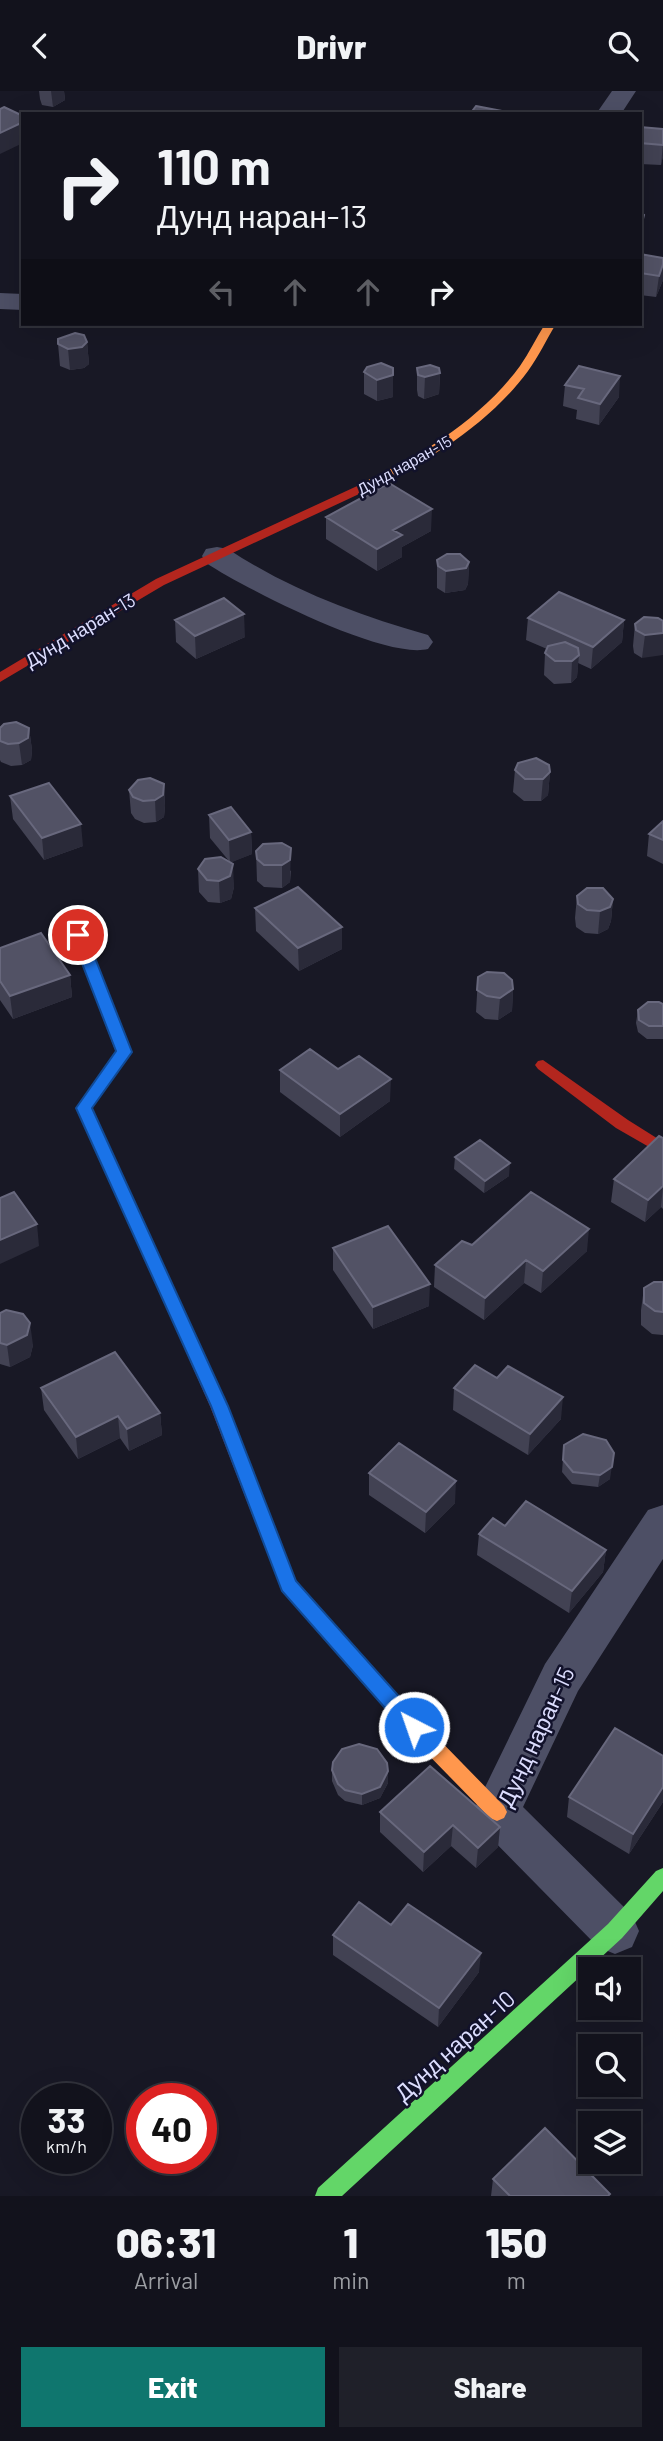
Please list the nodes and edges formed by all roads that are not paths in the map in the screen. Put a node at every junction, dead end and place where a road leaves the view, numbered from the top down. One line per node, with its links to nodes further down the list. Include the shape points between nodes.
1 (624, 91): 2 (street)
2 (609, 112)
3 (0, 301): 4 (street)
4 (21, 302)
5 (549, 326): 6 (street, Дунд наран-15, via 521,373 467,429 397,472)
6 (217, 556): 7 (street, Дунд наран-15); 8 (street, via 253,582 305,606)
7 (160, 582): 9 (street, Дунд наран-13)
8 (417, 642)
9 (0, 678)
10 (69, 912): 14 (street, via 124,1052 84,1108 219,1406 288,1585)
11 (543, 1065): 12 (street)
12 (663, 1149)
13 (663, 1523): 14 (street, Дунд наран-15, via 561,1678)
14 (497, 1812): 16 (street, Дунд наран-15)
15 (663, 1877): 16 (street, Дунд наран-10)
16 (615, 1931): 17 (street, Дунд наран-10)
17 (326, 2196)

